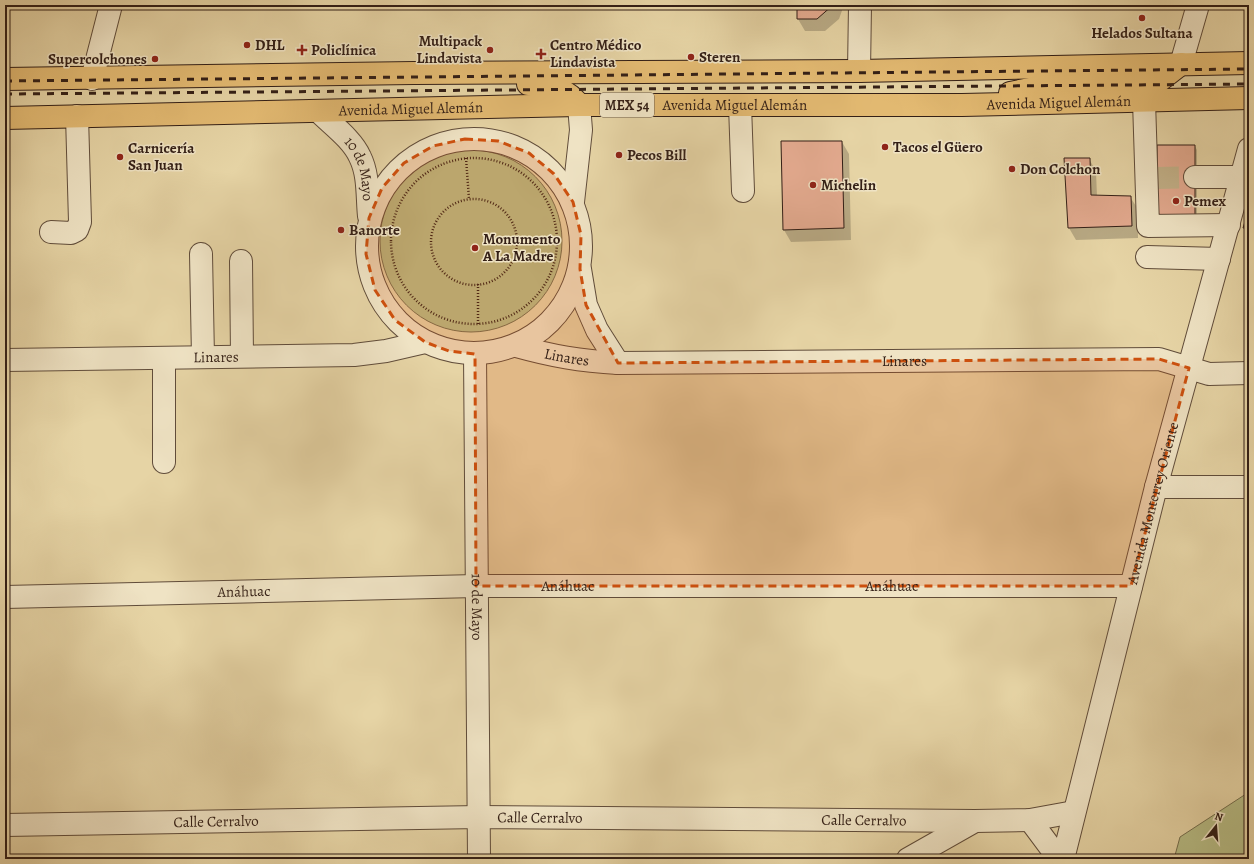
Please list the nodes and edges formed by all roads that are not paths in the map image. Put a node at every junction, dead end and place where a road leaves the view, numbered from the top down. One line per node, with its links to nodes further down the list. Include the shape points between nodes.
1 (111, 5): 9 (street)
2 (860, 5): 6 (street)
3 (1198, 5): 5 (street)
4 (1249, 63): 5 (highway, MEX 54)
5 (1181, 64): 6 (highway, MEX 54); 12 (highway, via 1159,81 1129,85 1040,87)
6 (859, 71): 7 (highway, MEX 54)
7 (413, 73): 9 (highway, MEX 54); 13 (highway, via 447,82 538,84 564,90 573,96)
8 (5, 79): 9 (highway, MEX 54)
9 (92, 79)
10 (1249, 98): 11 (highway, Avenida Miguel Alemán / MEX 54)
11 (1144, 101): 12 (highway, Avenida Miguel Alemán / MEX 54); 24 (street, via 1152,178 1148,226)
12 (962, 104): 14 (highway, Avenida Miguel Alemán / MEX 54)
13 (579, 105): 14 (highway, Avenida Miguel Alemán / MEX 54); 15 (highway, Avenida Miguel Alemán / MEX 54); 22 (street, 10 de Mayo, via 580,130)
14 (740, 105): 21 (street)
15 (318, 111): 16 (highway, Avenida Miguel Alemán / MEX 54); 23 (street, 10 de Mayo, via 360,156 366,174)
16 (77, 116): 17 (highway, Avenida Miguel Alemán / MEX 54); 25 (street, via 80,222 77,230 71,233)
17 (5, 118)
18 (1249, 149): 20 (street, Avenida Monterrey Oriente)
19 (1195, 177): 20 (street)
20 (1241, 177): 24 (street, Avenida Monterrey Oriente)
21 (743, 191)
22 (572, 202): 23 (street, 10 de Mayo, via 554,174 529,154 498,141 465,139 433,146 404,163 382,188); 30 (street, 10 de Mayo, via 581,235)
23 (369, 218): 31 (street, 10 de Mayo, via 366,254 375,290 395,320)
24 (1229, 225): 28 (street, Avenida Monterrey Oriente)
25 (51, 232)
26 (201, 254): 35 (street)
27 (1147, 257): 28 (street)
28 (1219, 259): 39 (street, Avenida Monterrey Oriente)
29 (241, 261): 34 (street)
30 (580, 269): 32 (street, 10 de Mayo, via 567,301 545,327); 38 (street, Linares, via 586,305 597,330)
31 (425, 342): 33 (street, 10 de Mayo, via 449,351); 34 (street, Linares, via 354,355)
32 (516, 346): 33 (street, 10 de Mayo, via 496,352); 38 (street, Linares, via 572,359)
33 (474, 354): 44 (street, 10 de Mayo)
34 (242, 356): 35 (street, Linares)
35 (203, 357): 36 (street, Linares)
36 (164, 358): 37 (street, Linares); 41 (street)
37 (5, 360)
38 (618, 363): 39 (street, Linares, via 1159,359)
39 (1189, 368): 40 (street, Linares, via 1209,374); 42 (street, Avenida Monterrey Oriente)
40 (1249, 373)
41 (164, 462)
42 (1156, 487): 43 (street); 45 (street, Avenida Monterrey Oriente)
43 (1249, 487)
44 (476, 586): 45 (street, Anáhuac); 46 (street, Anáhuac); 48 (street, 10 de Mayo)
45 (1132, 586): 47 (street, Avenida Monterrey Oriente)
46 (5, 597)
47 (1074, 812): 49 (street, Calle Cerralvo); 55 (street, Avenida Monterrey Oriente)
48 (479, 817): 50 (street, Calle Cerralvo); 51 (street, Calle Cerralvo); 52 (street, 10 de Mayo)
49 (1030, 820): 50 (street, Calle Cerralvo); 54 (street)
50 (975, 821): 53 (street)
51 (5, 825)
52 (479, 859)
53 (908, 859)
54 (1059, 859)
55 (1063, 859)

